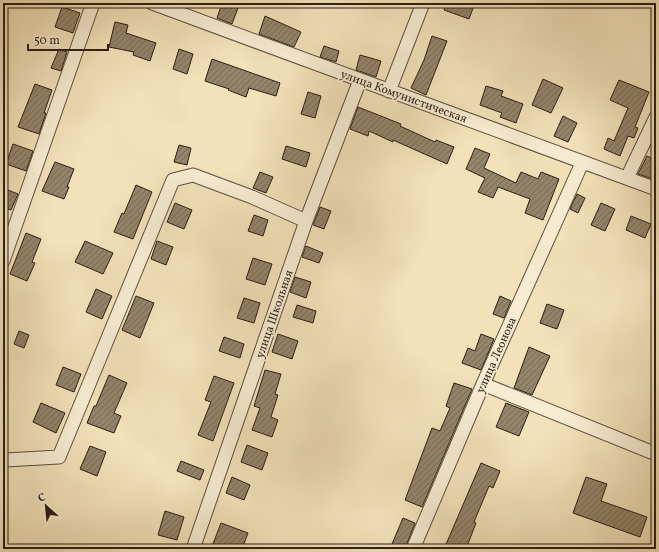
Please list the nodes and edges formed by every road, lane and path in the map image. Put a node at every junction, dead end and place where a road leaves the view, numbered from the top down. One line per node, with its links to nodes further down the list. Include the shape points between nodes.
1 (93, 3): 11 (street)
2 (152, 3): 4 (street, улица Комунистическая)
3 (423, 3): 5 (street)
4 (360, 80): 5 (street, улица Комунистическая); 10 (street, улица Школьная)
5 (389, 90): 7 (street, улица Комунистическая)
6 (656, 117): 8 (street)
7 (582, 163): 8 (street, улица Комунистическая); 12 (street, улица Леонова)
8 (627, 178): 9 (street, улица Комунистическая)
9 (656, 189)
10 (306, 221): 14 (street, via 193,175 173,180 60,457); 15 (street, улица Школьная)
11 (3, 261)
12 (483, 384): 13 (street); 16 (street, улица Леонова)
13 (656, 454)
14 (4, 461)
15 (193, 549)
16 (414, 549)

